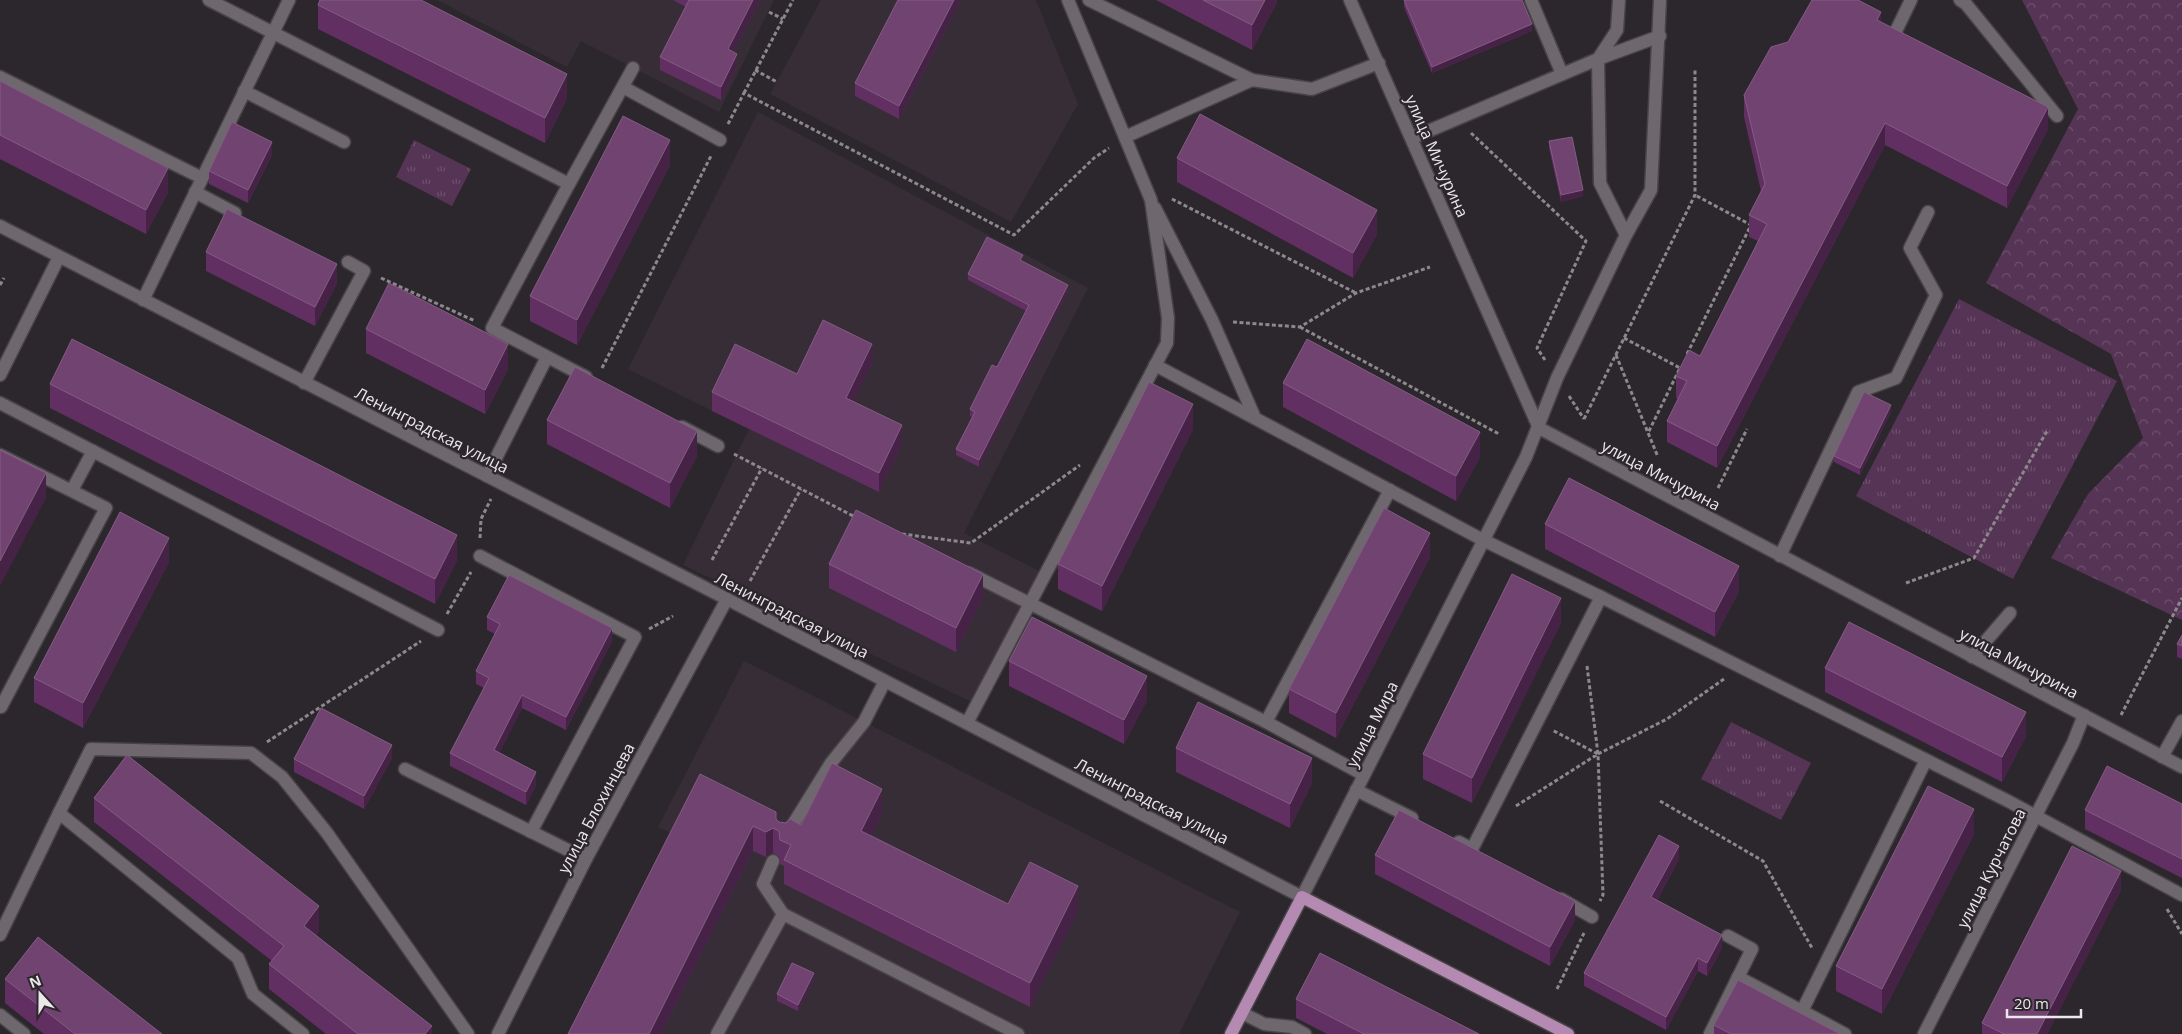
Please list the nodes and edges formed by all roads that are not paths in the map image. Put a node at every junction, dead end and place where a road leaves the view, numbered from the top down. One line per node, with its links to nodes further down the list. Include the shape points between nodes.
1 (209, 0): 11 (street)
2 (290, 0): 11 (street)
3 (1068, 0): 23 (street)
4 (1089, 0): 19 (street)
5 (1350, 0): 15 (street, улица Мичурина)
6 (1531, 0): 17 (street)
7 (1619, 0): 14 (street, via 1617,30)
8 (1660, 0): 13 (street, улица Мира)
9 (1911, 0): 12 (street)
10 (1960, 0): 22 (street)
11 (272, 32): 21 (street); 28 (street)
12 (1895, 33)
13 (1660, 36): 14 (street); 34 (street, улица Мира, via 1651,190)
14 (1598, 59): 17 (street); 34 (street, via 1600,183)
15 (1379, 63): 19 (street, via 1312,89); 24 (street, улица Мичурина)
16 (633, 68): 20 (street)
17 (1562, 74): 24 (street)
18 (0, 77): 27 (street)
19 (1252, 80): 23 (street)
20 (623, 87): 25 (street); 28 (street)
21 (244, 91): 26 (street); 27 (street)
22 (2057, 116)
23 (1124, 137): 30 (street)
24 (1412, 138): 46 (street, улица Мичурина)
25 (720, 140)
26 (344, 142)
27 (202, 178): 29 (street)
28 (569, 184): 38 (street, via 492,328)
29 (195, 192): 32 (street); 37 (street)
30 (1151, 200): 39 (street, via 1168,318 1167,343); 44 (street, via 1212,320)
31 (1928, 212): 55 (street, via 1910,248 1936,295 1896,378 1858,392)
32 (235, 213)
33 (0, 226): 35 (street, Ленинградская улица)
34 (1626, 235): 46 (street, улица Мира, via 1557,378)
35 (60, 257): 37 (street, Ленинградская улица); 40 (street)
36 (348, 262): 42 (street, via 364,271)
37 (143, 300): 42 (street, Ленинградская улица)
38 (548, 358): 41 (street); 50 (street)
39 (1155, 365): 44 (street); 59 (street)
40 (0, 375)
41 (594, 382)
42 (304, 383): 50 (street, Ленинградская улица)
43 (0, 403): 48 (street)
44 (1255, 418): 52 (street)
45 (674, 423): 47 (street)
46 (1539, 428): 53 (street, улица Мира); 55 (street, улица Мичурина)
47 (718, 446)
48 (93, 451): 51 (street); 61 (street)
49 (0, 455): 51 (street)
50 (487, 476): 58 (street, Ленинградская улица)
51 (72, 490): 64 (street, via 106,508)
52 (1390, 490): 53 (street); 67 (street)
53 (1484, 540): 57 (street); 73 (street, улица Мира)
54 (480, 556): 78 (street, via 635,637)
55 (1780, 556): 62 (street, улица Мичурина)
56 (961, 569): 59 (street)
57 (1601, 597): 70 (street); 79 (street, via 1483,827 1476,851)
58 (727, 599): 63 (street, Ленинградская улица); 81 (street, улица Блохинцева)
59 (1030, 603): 67 (street); 68 (street)
60 (2010, 613): 62 (street)
61 (438, 630)
62 (1972, 657): 65 (street, улица Мичурина)
63 (886, 681): 68 (street, Ленинградская улица); 80 (street, via 864,722 832,763)
64 (1, 707)
65 (2084, 715): 69 (street, улица Мичурина); 76 (street, улица Курчатова)
66 (2182, 721): 69 (street)
67 (1266, 722): 73 (street)
68 (967, 723): 85 (street, Ленинградская улица)
69 (2162, 757): 71 (street, улица Мичурина)
70 (1926, 760): 76 (street); 91 (street)
71 (2182, 768)
72 (405, 769): 78 (street)
73 (1364, 775): 74 (street, улица Мира)
74 (1356, 790): 77 (street); 85 (street, улица Мира)
75 (60, 813): 88 (street); 95 (street, via 238,958 253,994); 96 (street, via 91,749 251,753 282,777 327,833)
76 (2036, 816): 84 (street); 105 (street, улица Курчатова)
77 (1421, 823)
78 (531, 832): 81 (street)
79 (1447, 836)
80 (783, 840)
81 (586, 859): 97 (street, улица Блохинцева)
82 (773, 861): 86 (street, via 763,884)
83 (1549, 892): 87 (street)
84 (2182, 895)
85 (1302, 897): 92 (main road, улица Мира); 102 (main road, Ленинградская улица)
86 (783, 914): 98 (street); 99 (street)
87 (1592, 917)
88 (0, 935)
89 (1728, 936): 90 (street, via 1752,949)
90 (1738, 977): 91 (street); 103 (street)
91 (1802, 1011): 104 (street)
92 (1242, 1013): 100 (main road, улица Мира); 101 (street, via 1264,1024 1292,1027)
93 (0, 1015): 94 (street)
94 (24, 1034)
95 (303, 1034)
96 (468, 1034)
97 (498, 1034)
98 (717, 1034)
99 (1018, 1034)
100 (1231, 1034)
101 (1305, 1034)
102 (1567, 1034)
103 (1710, 1034)
104 (1845, 1034)
105 (1924, 1034)

